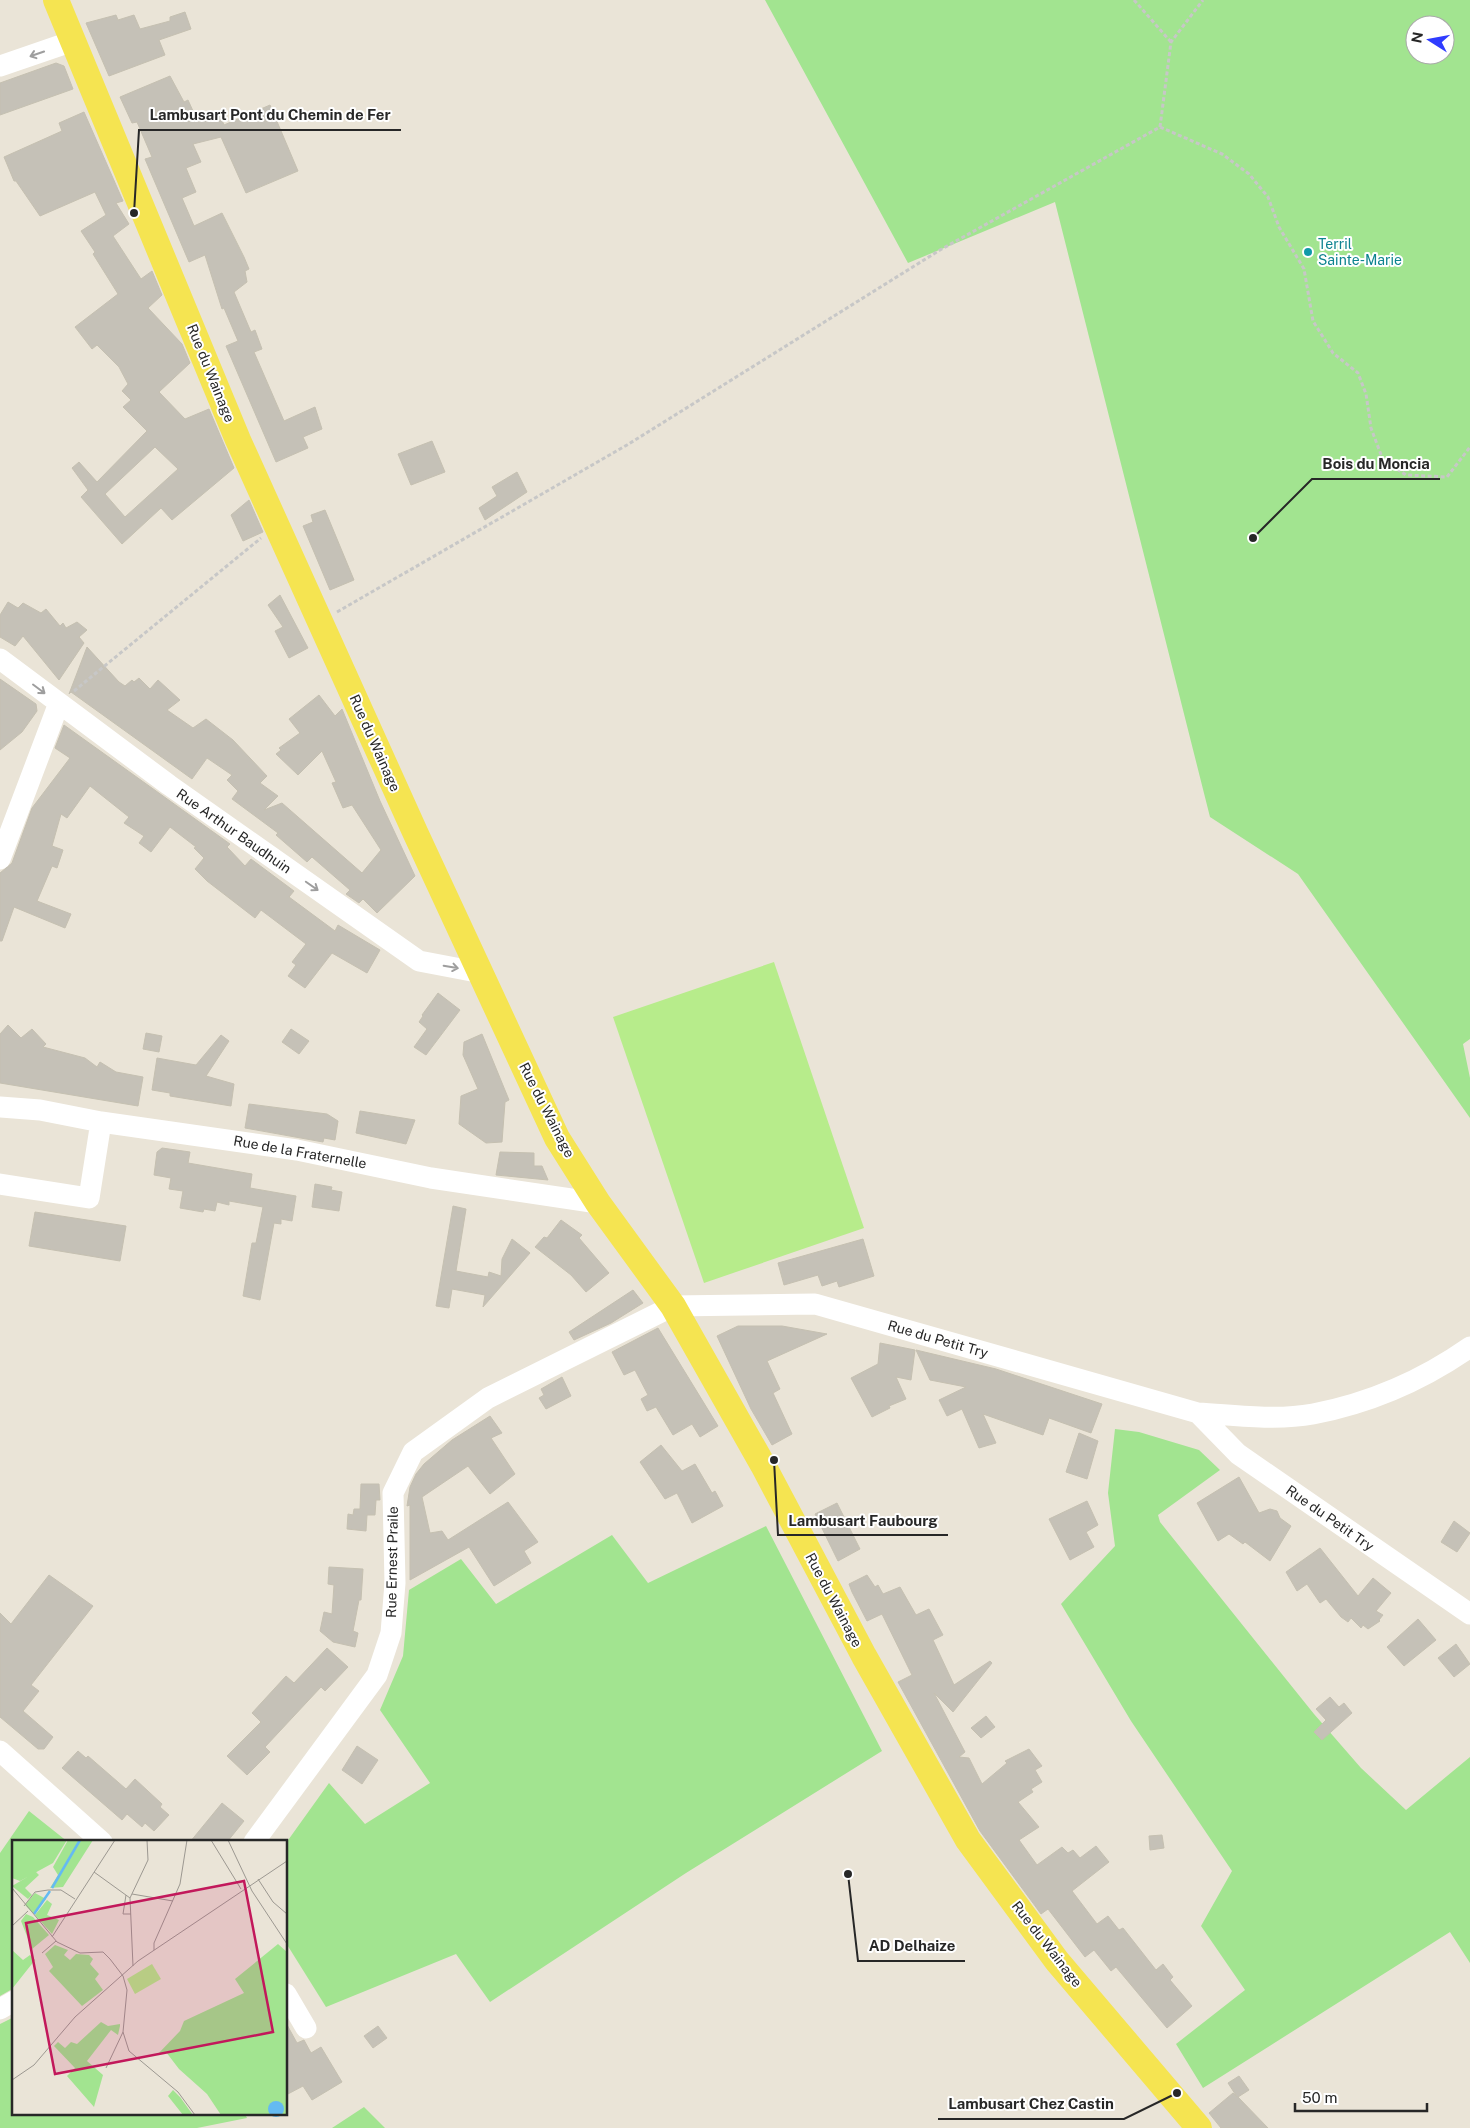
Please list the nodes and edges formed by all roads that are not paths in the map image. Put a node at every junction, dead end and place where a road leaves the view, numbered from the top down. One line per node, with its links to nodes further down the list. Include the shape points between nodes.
1 (56, 1): 2 (main road, Rue du Wainage)
2 (73, 42): 3 (street, one-way to 3); 7 (main road, Rue du Wainage, via 238,440)
3 (0, 66)
4 (0, 659): 5 (street, Rue Arthur Baudhuin, one-way to 5)
5 (59, 703): 6 (street); 7 (street, Rue Arthur Baudhuin, one-way to 7, via 169,785 419,961)
6 (0, 859)
7 (482, 973): 11 (main road, Rue du Wainage, via 557,1138)
8 (0, 1107): 9 (street, Rue de la Fraternelle, via 40,1110)
9 (101, 1122): 10 (street, via 89,1198); 11 (street, Rue de la Fraternelle, via 297,1150 431,1178)
10 (0, 1184)
11 (598, 1203): 12 (main road, Rue du Wainage)
12 (673, 1306): 14 (street, Rue du Petit Try, via 815,1304); 18 (street, Rue Ernest Praile, via 488,1398 413,1452 393,1493 395,1583 391,1633 377,1675); 23 (main road, Rue du Wainage, via 764,1465 864,1656 968,1840 1057,1961)
13 (1470, 1347): 14 (street, Rue du Petit Try, via 1440,1368 1386,1394 1312,1414 1259,1417)
14 (1198, 1413): 15 (street, Rue du Petit Try, via 1238,1454)
15 (1470, 1614)
16 (0, 1751): 17 (street)
17 (100, 1840)
18 (255, 1840)
19 (288, 1997): 22 (street)
20 (12, 2002): 21 (street)
21 (0, 2009)
22 (306, 2028)
23 (1199, 2128)

